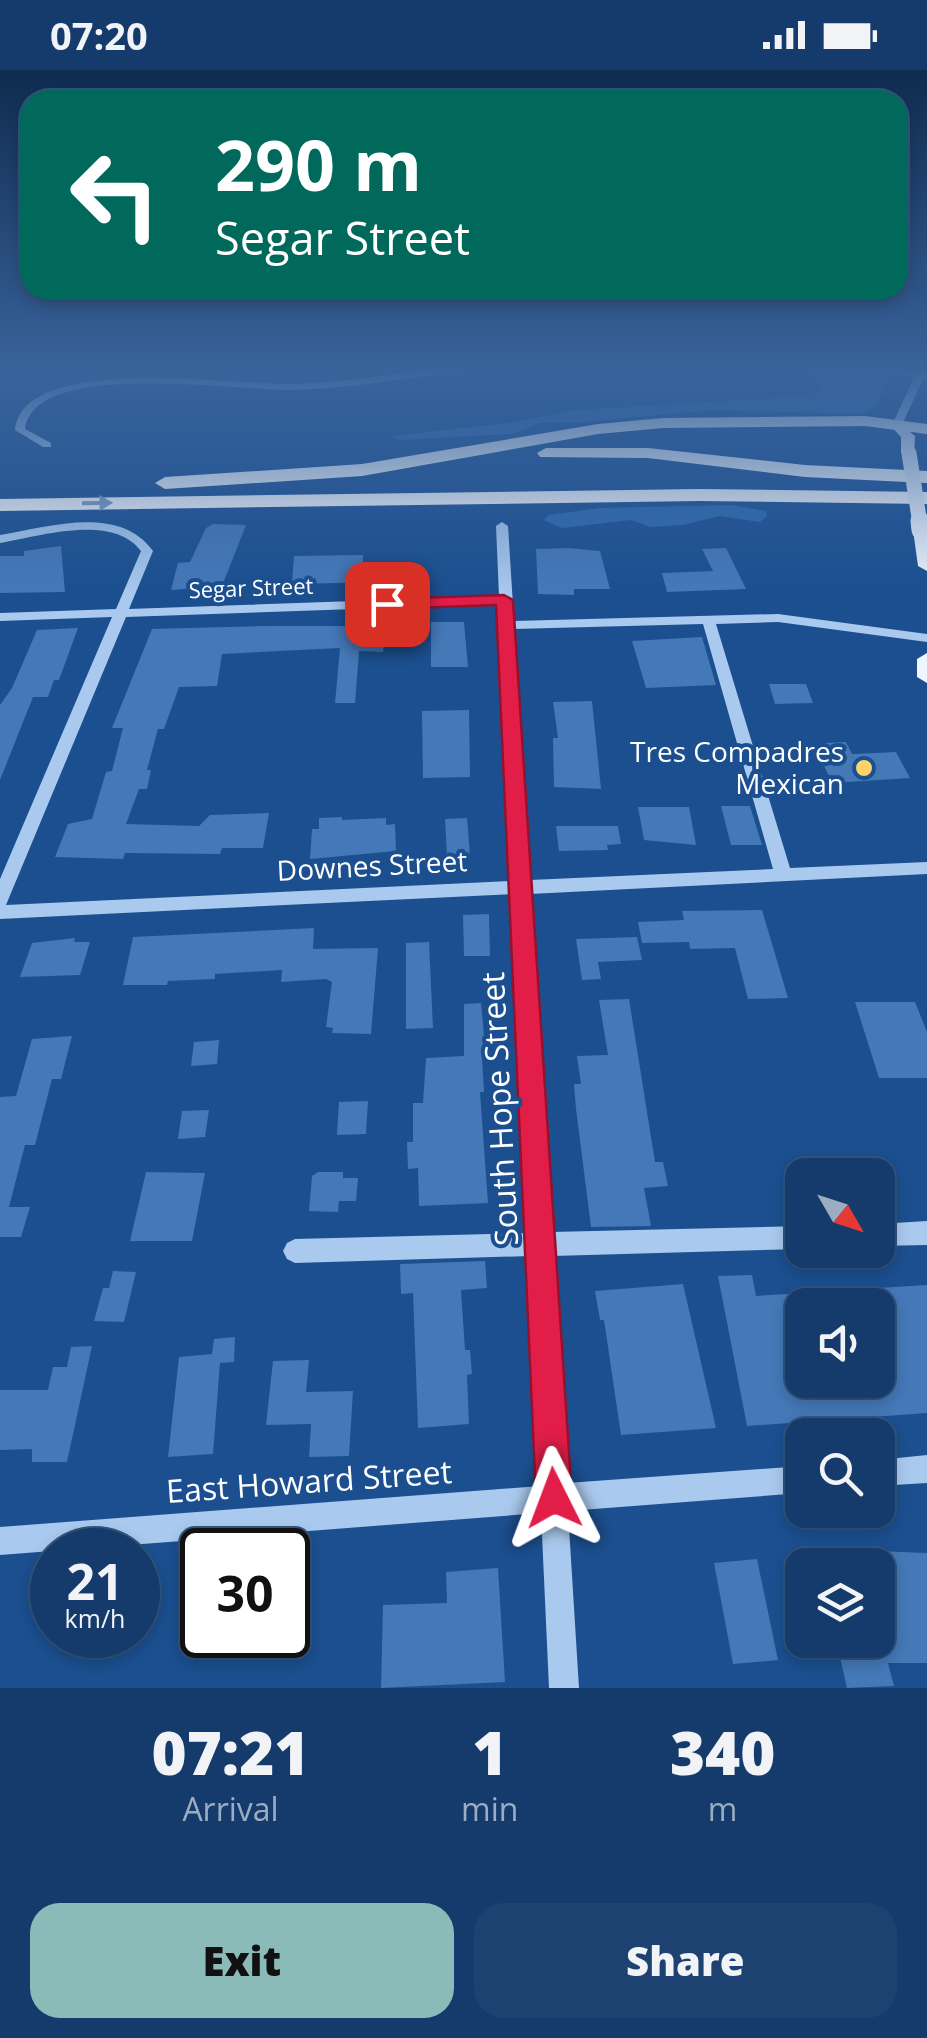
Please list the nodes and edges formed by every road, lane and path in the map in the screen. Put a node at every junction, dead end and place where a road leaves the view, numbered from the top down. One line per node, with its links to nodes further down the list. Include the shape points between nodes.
1 (44, 444): 5 (street)
2 (518, 444): 7 (highway)
3 (628, 444): 6 (highway)
4 (908, 444): 15 (main road, bridge)
5 (47, 445)
6 (594, 452): 7 (highway); 8 (highway)
7 (450, 456): 9 (highway, via 342,472)
8 (927, 480): 9 (highway)
9 (160, 484): 10 (highway)
10 (0, 485)
11 (927, 501): 12 (highway, one-way to 11, via 728,495)
12 (0, 505)
13 (502, 526): 16 (street, South Hope Street)
14 (0, 539): 17 (street, via 103,526 131,532 147,551)
15 (927, 566)
16 (504, 600): 17 (street, Segar Street); 20 (street, South Hope Street)
17 (121, 613): 18 (street, Segar Street); 27 (street)
18 (0, 617)
19 (708, 620): 20 (street); 21 (street, via 800,619); 25 (street)
20 (506, 625): 26 (street, South Hope Street)
21 (927, 638)
22 (927, 659): 23 (main road)
23 (927, 676)
24 (927, 868): 25 (street, Downes Street)
25 (782, 876): 26 (street, Downes Street)
26 (520, 886): 28 (street, Downes Street); 32 (street, South Hope Street)
27 (0, 900)
28 (0, 912)
29 (927, 1234): 30 (street)
30 (895, 1235)
31 (785, 1237): 32 (street)
32 (540, 1244): 33 (street); 37 (street, South Hope Street)
33 (294, 1251)
34 (927, 1469): 35 (street)
35 (895, 1472)
36 (785, 1480): 37 (street, East Howard Street)
37 (554, 1498): 38 (street, East Howard Street); 39 (street, South Hope Street)
38 (0, 1542)
39 (564, 1688)

